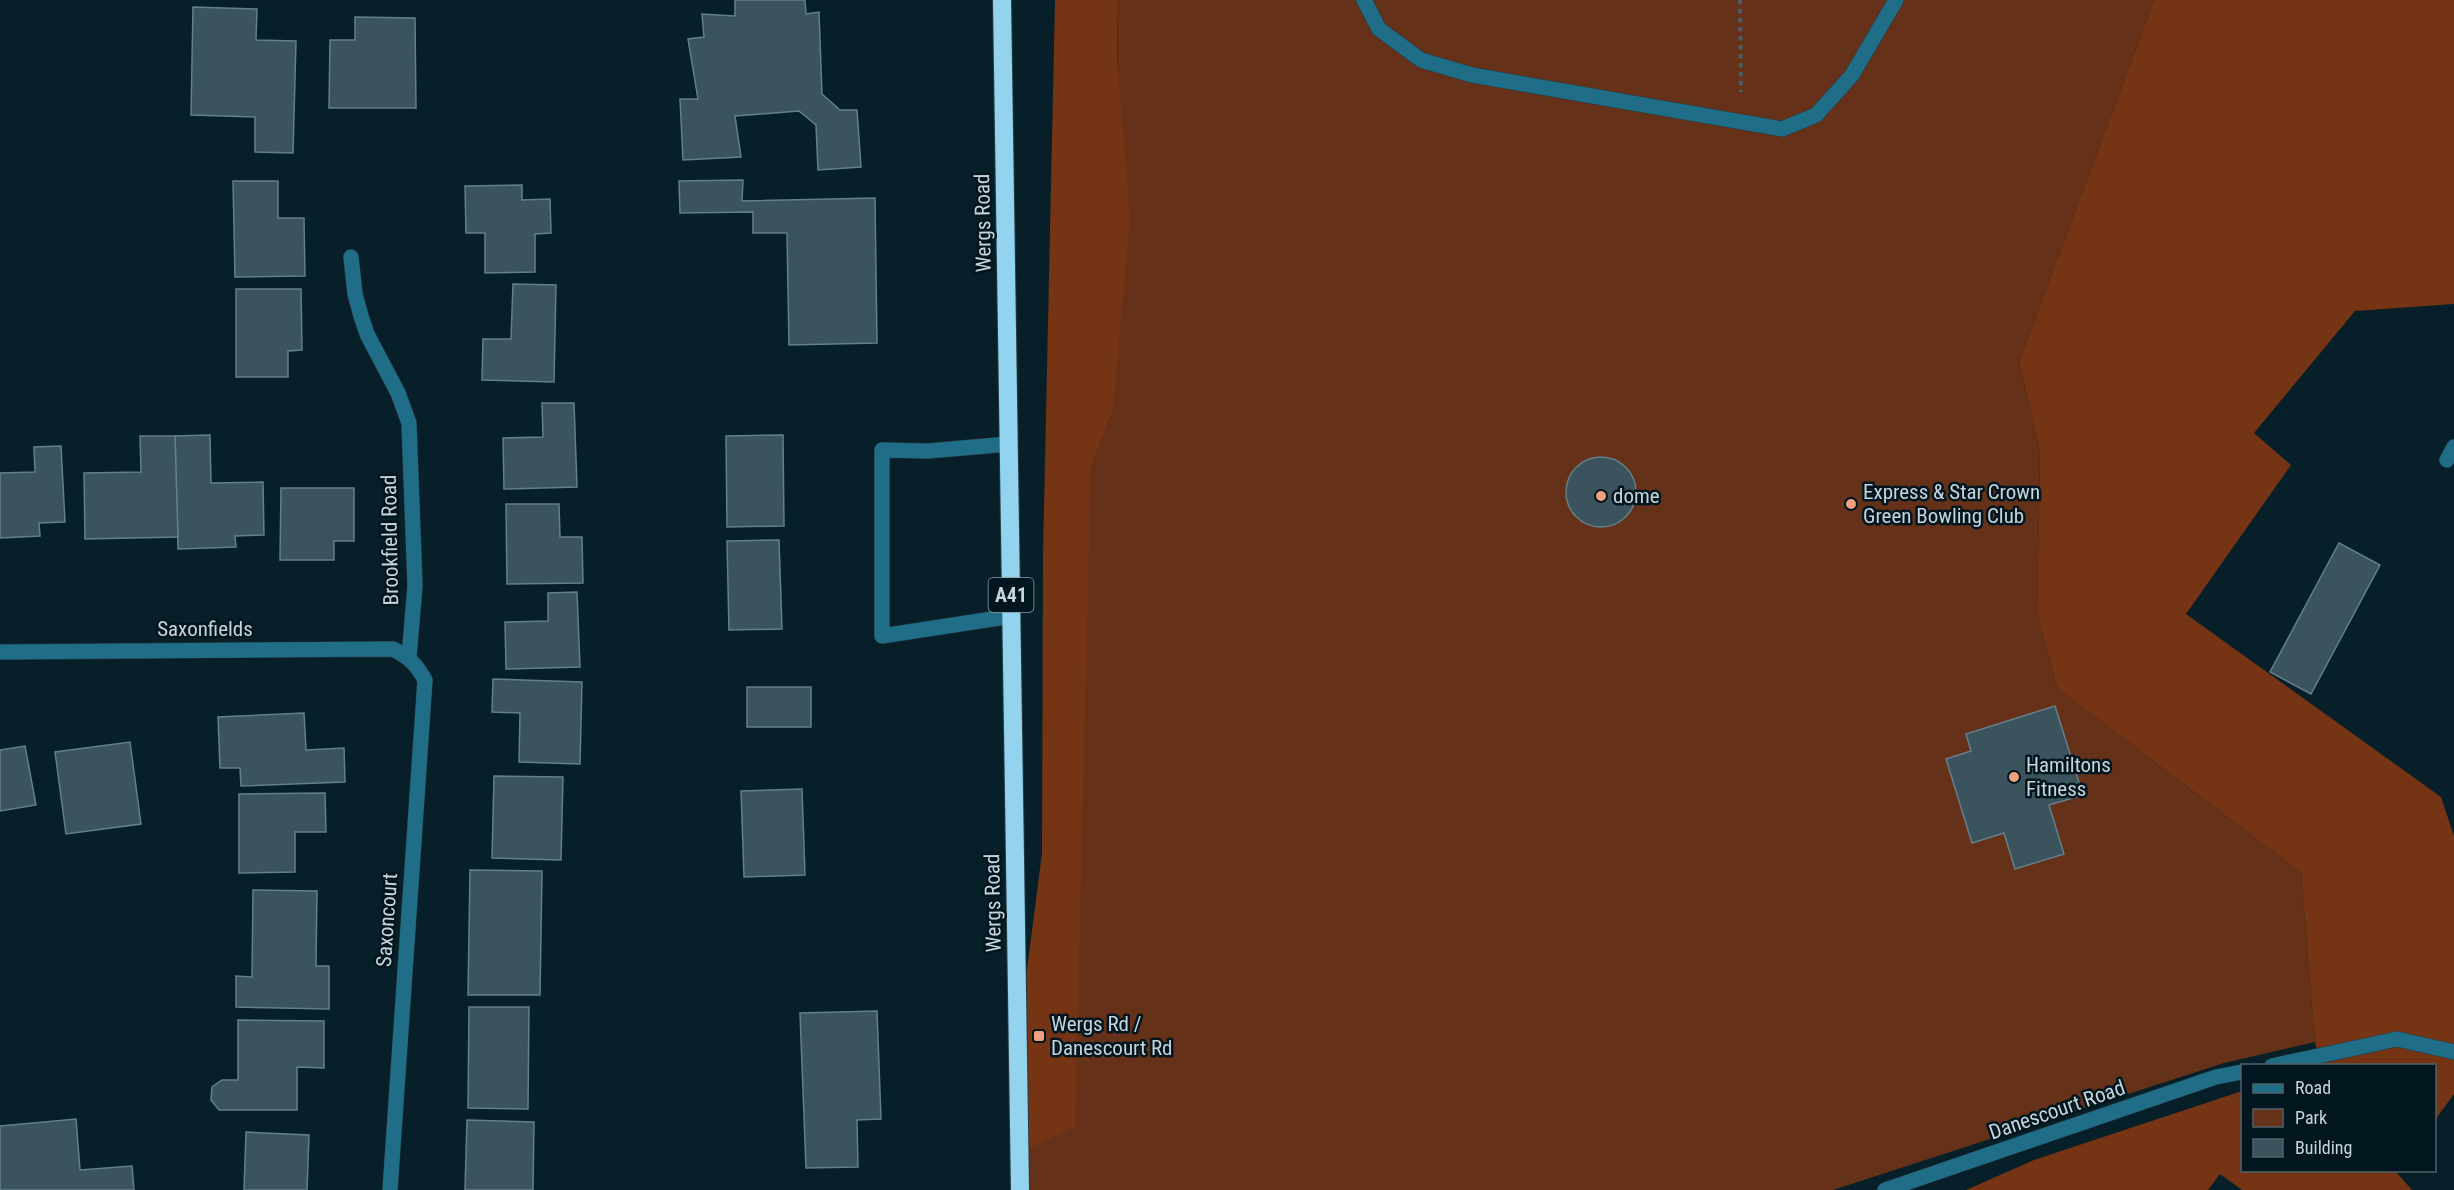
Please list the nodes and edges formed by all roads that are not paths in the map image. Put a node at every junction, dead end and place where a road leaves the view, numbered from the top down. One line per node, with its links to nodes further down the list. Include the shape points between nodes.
1 (1002, 0): 5 (highway, Wergs Road / A41)
2 (1364, 0): 3 (street, via 1379,29 1421,60 1472,75 1782,129 1816,115 1852,75)
3 (1896, 0)
4 (351, 257): 8 (street, Brookfield Road, via 355,294 367,334 409,423 415,586)
5 (1010, 444): 6 (highway, Wergs Road / A41); 6 (street, via 882,450 882,636)
6 (1012, 616): 13 (highway, Wergs Road / A41)
7 (0, 652): 8 (street, Saxonfields, via 393,649)
8 (409, 657): 12 (street, Saxoncourt, via 424,680)
9 (2454, 1052): 10 (street, via 2397,1039)
10 (2277, 1064)
11 (2241, 1072): 14 (street, Danescourt Road, via 2216,1077)
12 (390, 1190)
13 (1020, 1190)
14 (1885, 1190)

